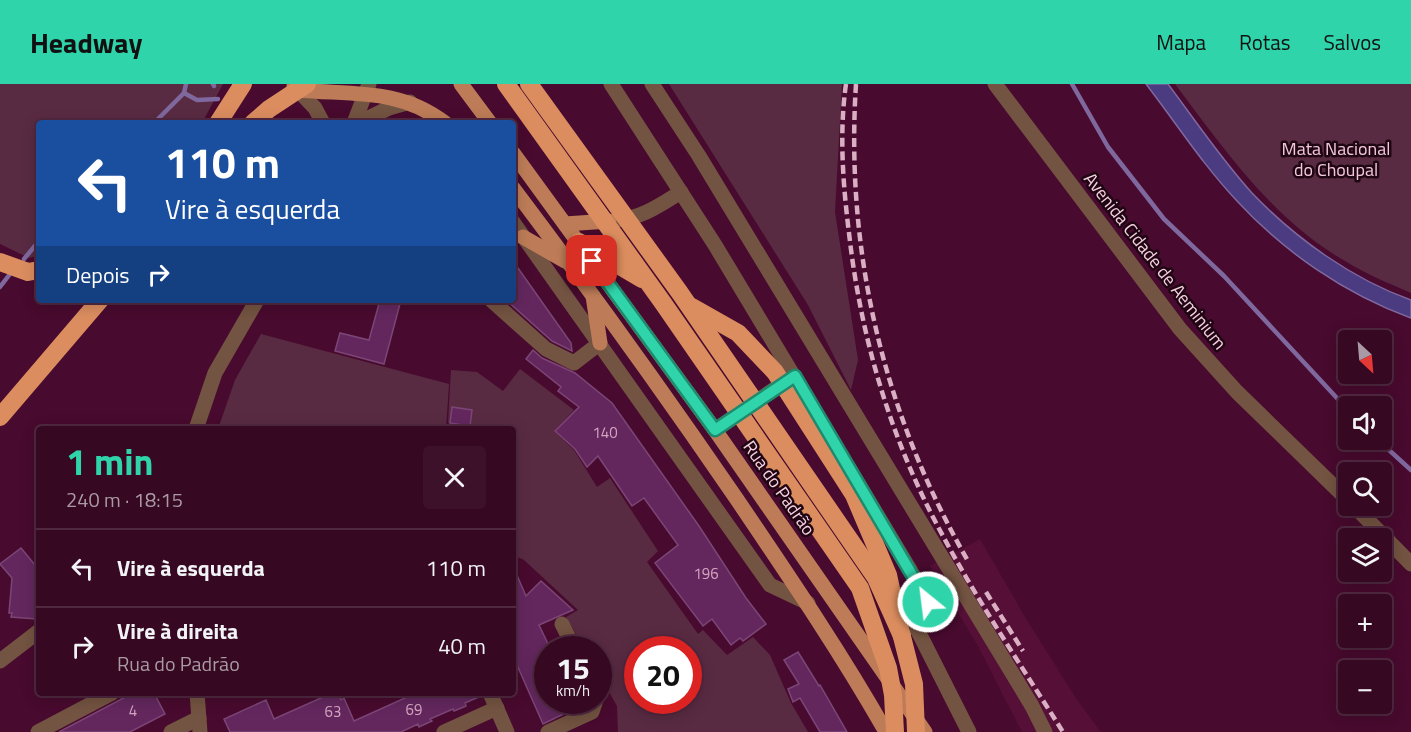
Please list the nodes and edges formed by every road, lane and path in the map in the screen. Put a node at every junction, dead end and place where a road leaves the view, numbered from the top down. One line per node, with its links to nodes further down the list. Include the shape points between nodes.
1 (243, 84): 12 (highway)
2 (461, 84): 18 (main road)
3 (506, 84): 60 (highway, via 860,588 888,668)
4 (512, 84): 22 (street)
5 (529, 84): 46 (highway, via 680,293 876,578)
6 (611, 84): 21 (street)
7 (652, 84): 64 (street, via 833,376)
8 (994, 84): 39 (street, Avenida Cidade de Aeminium, via 1186,337)
9 (299, 86): 10 (main road); 13 (highway); 14 (street)
10 (367, 88): 11 (main road); 15 (street)
11 (410, 102): 16 (street); 17 (main road)
12 (220, 120)
13 (256, 120)
14 (321, 120)
15 (357, 120)
16 (363, 120)
17 (441, 120)
18 (488, 120)
19 (516, 157): 23 (main road, Rua do Padrão)
20 (516, 192): 28 (main road)
21 (681, 192): 22 (street, via 647,213); 35 (street)
22 (609, 221): 23 (main road)
23 (565, 224): 26 (main road, Rua do Padrão)
24 (516, 226): 25 (street)
25 (523, 237): 28 (main road); 34 (street)
26 (579, 242): 38 (main road, Rua do Padrão); 46 (highway, via 738,333 775,372 854,495 888,575)
27 (0, 262): 29 (highway, via 28,272)
28 (570, 264): 30 (main road)
29 (36, 271)
30 (592, 293): 34 (main road); 42 (main road)
31 (97, 303): 36 (highway)
32 (255, 303): 37 (street, via 215,373)
33 (494, 303): 34 (street, via 546,349 567,361 574,363)
34 (600, 343): 42 (street, via 770,585)
35 (795, 376): 38 (street); 63 (street, via 928,602 915,617 917,629)
36 (0, 417)
37 (197, 426)
38 (715, 430): 62 (main road, Rua do Padrão)
39 (1338, 490)
40 (1364, 516): 41 (street)
41 (1411, 564)
42 (808, 603): 59 (main road)
43 (562, 624): 45 (street)
44 (36, 633): 47 (street)
45 (568, 636)
46 (902, 636): 61 (highway, via 915,684)
47 (0, 661)
48 (106, 696): 54 (street)
49 (197, 696): 53 (street)
50 (491, 696): 51 (street)
51 (496, 708): 56 (street); 57 (street)
52 (588, 714): 58 (street)
53 (200, 725): 55 (street)
54 (38, 732)
55 (171, 732)
56 (444, 732)
57 (507, 732)
58 (548, 732)
59 (886, 732)
60 (895, 732)
61 (916, 732)
62 (925, 732)
63 (969, 732)
64 (1045, 732)

